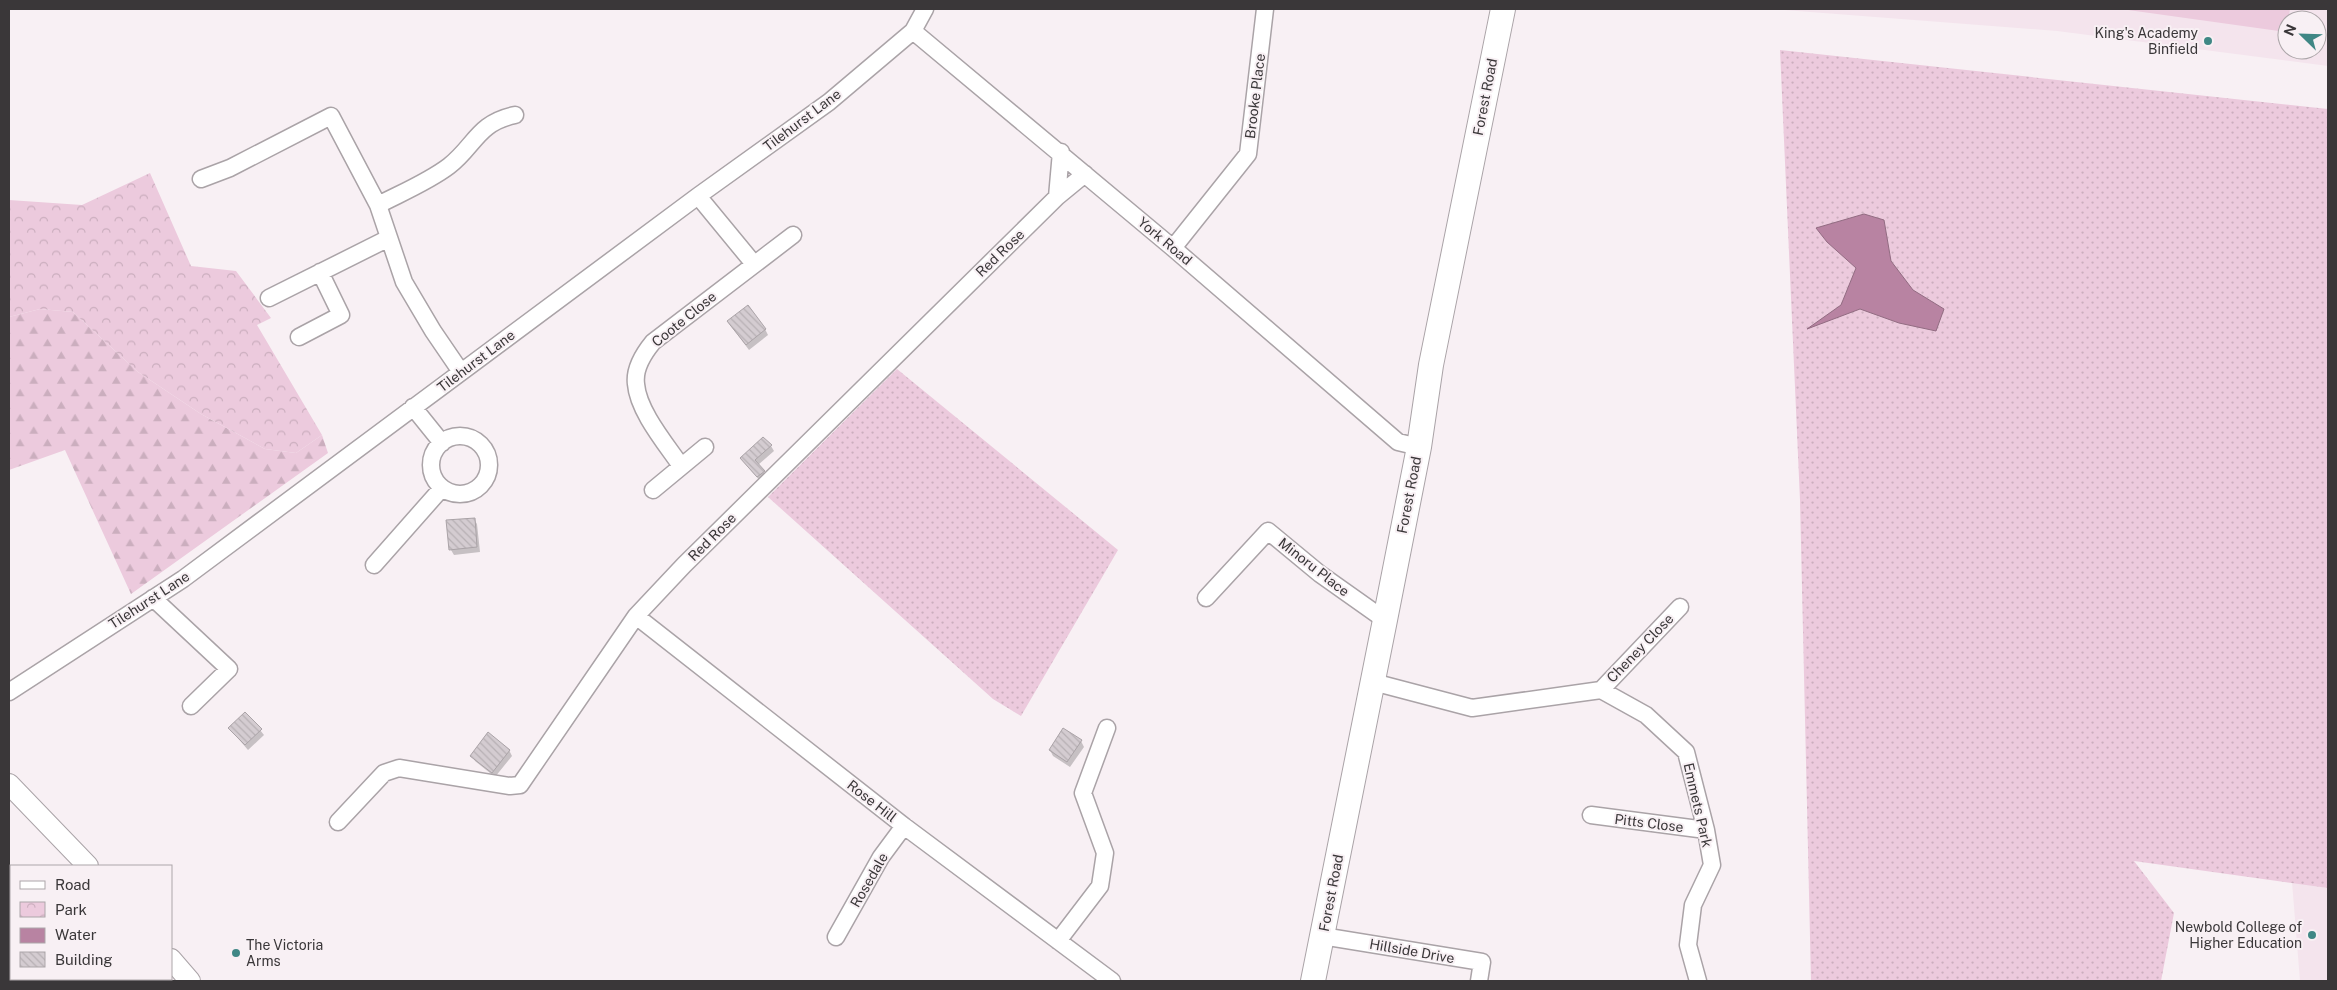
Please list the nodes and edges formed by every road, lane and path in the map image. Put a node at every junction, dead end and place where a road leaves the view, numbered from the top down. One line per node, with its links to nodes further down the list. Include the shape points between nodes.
1 (925, 9): 4 (street, Tilehurst Lane)
2 (1265, 9): 14 (street, Brooke Place, via 1248,154)
3 (1503, 9): 23 (main road, Forest Road, via 1431,365)
4 (913, 31): 6 (street, York Road); 9 (street, Tilehurst Lane, via 829,102)
5 (514, 115): 11 (street, via 483,128 449,166)
6 (1061, 152): 7 (street, York Road); 10 (street)
7 (1085, 174): 10 (street, Red Rose); 14 (street, York Road)
8 (201, 179): 11 (street, via 230,168 331,116)
9 (698, 196): 15 (street); 19 (street, Tilehurst Lane)
10 (1057, 197): 31 (street, Red Rose)
11 (378, 205): 13 (street)
12 (793, 235): 15 (street, Coote Close)
13 (389, 238): 16 (street); 19 (street, via 404,282)
14 (1173, 248): 23 (street, York Road, via 1398,442)
15 (754, 264): 24 (street, Coote Close, via 653,342 642,356 635,384 646,414)
16 (320, 272): 17 (street); 18 (street, via 341,315)
17 (269, 298)
18 (299, 337)
19 (461, 372): 20 (street, Tilehurst Lane)
20 (413, 407): 21 (street); 28 (street, Tilehurst Lane)
21 (442, 443): 25 (street, via 432,457 431,466 436,482); 25 (street, via 460,436 470,438 484,451 488,460 485,479 479,487 460,494)
22 (705, 447): 24 (street)
23 (1419, 447): 32 (main road, Forest Road)
24 (682, 466): 26 (street)
25 (442, 488): 27 (street)
26 (653, 490)
27 (374, 566)
28 (154, 598): 35 (street, Tilehurst Lane); 36 (street, via 229,669)
29 (1206, 598): 32 (street, Minoru Place, via 1268,531 1320,574)
30 (1680, 607): 34 (street, Cheney Close)
31 (636, 616): 40 (street, Red Rose, via 520,785 399,768 384,773); 41 (street, Rose Hill)
32 (1386, 620): 33 (main road, Forest Road)
33 (1373, 682): 34 (street, via 1472,708); 44 (main road, Forest Road)
34 (1601, 690): 42 (street, Emmets Park, via 1646,715 1686,752)
35 (9, 692)
36 (191, 706)
37 (1106, 728): 46 (street, via 1083,793 1105,853 1100,886)
38 (9, 784): 43 (street)
39 (1591, 815): 42 (street, Pitts Close)
40 (338, 822)
41 (904, 826): 45 (street, Rosedale, via 881,857); 46 (street, Rose Hill)
42 (1706, 830): 52 (street, Emmets Park, via 1712,865 1693,905 1688,945)
43 (87, 865)
44 (1322, 936): 50 (main road, Forest Road); 51 (street, Hillside Drive, via 1482,962)
45 (836, 937)
46 (1058, 941): 49 (street, Rose Hill)
47 (172, 960): 48 (street)
48 (190, 981)
49 (1112, 981)
50 (1313, 981)
51 (1479, 981)
52 (1698, 981)

